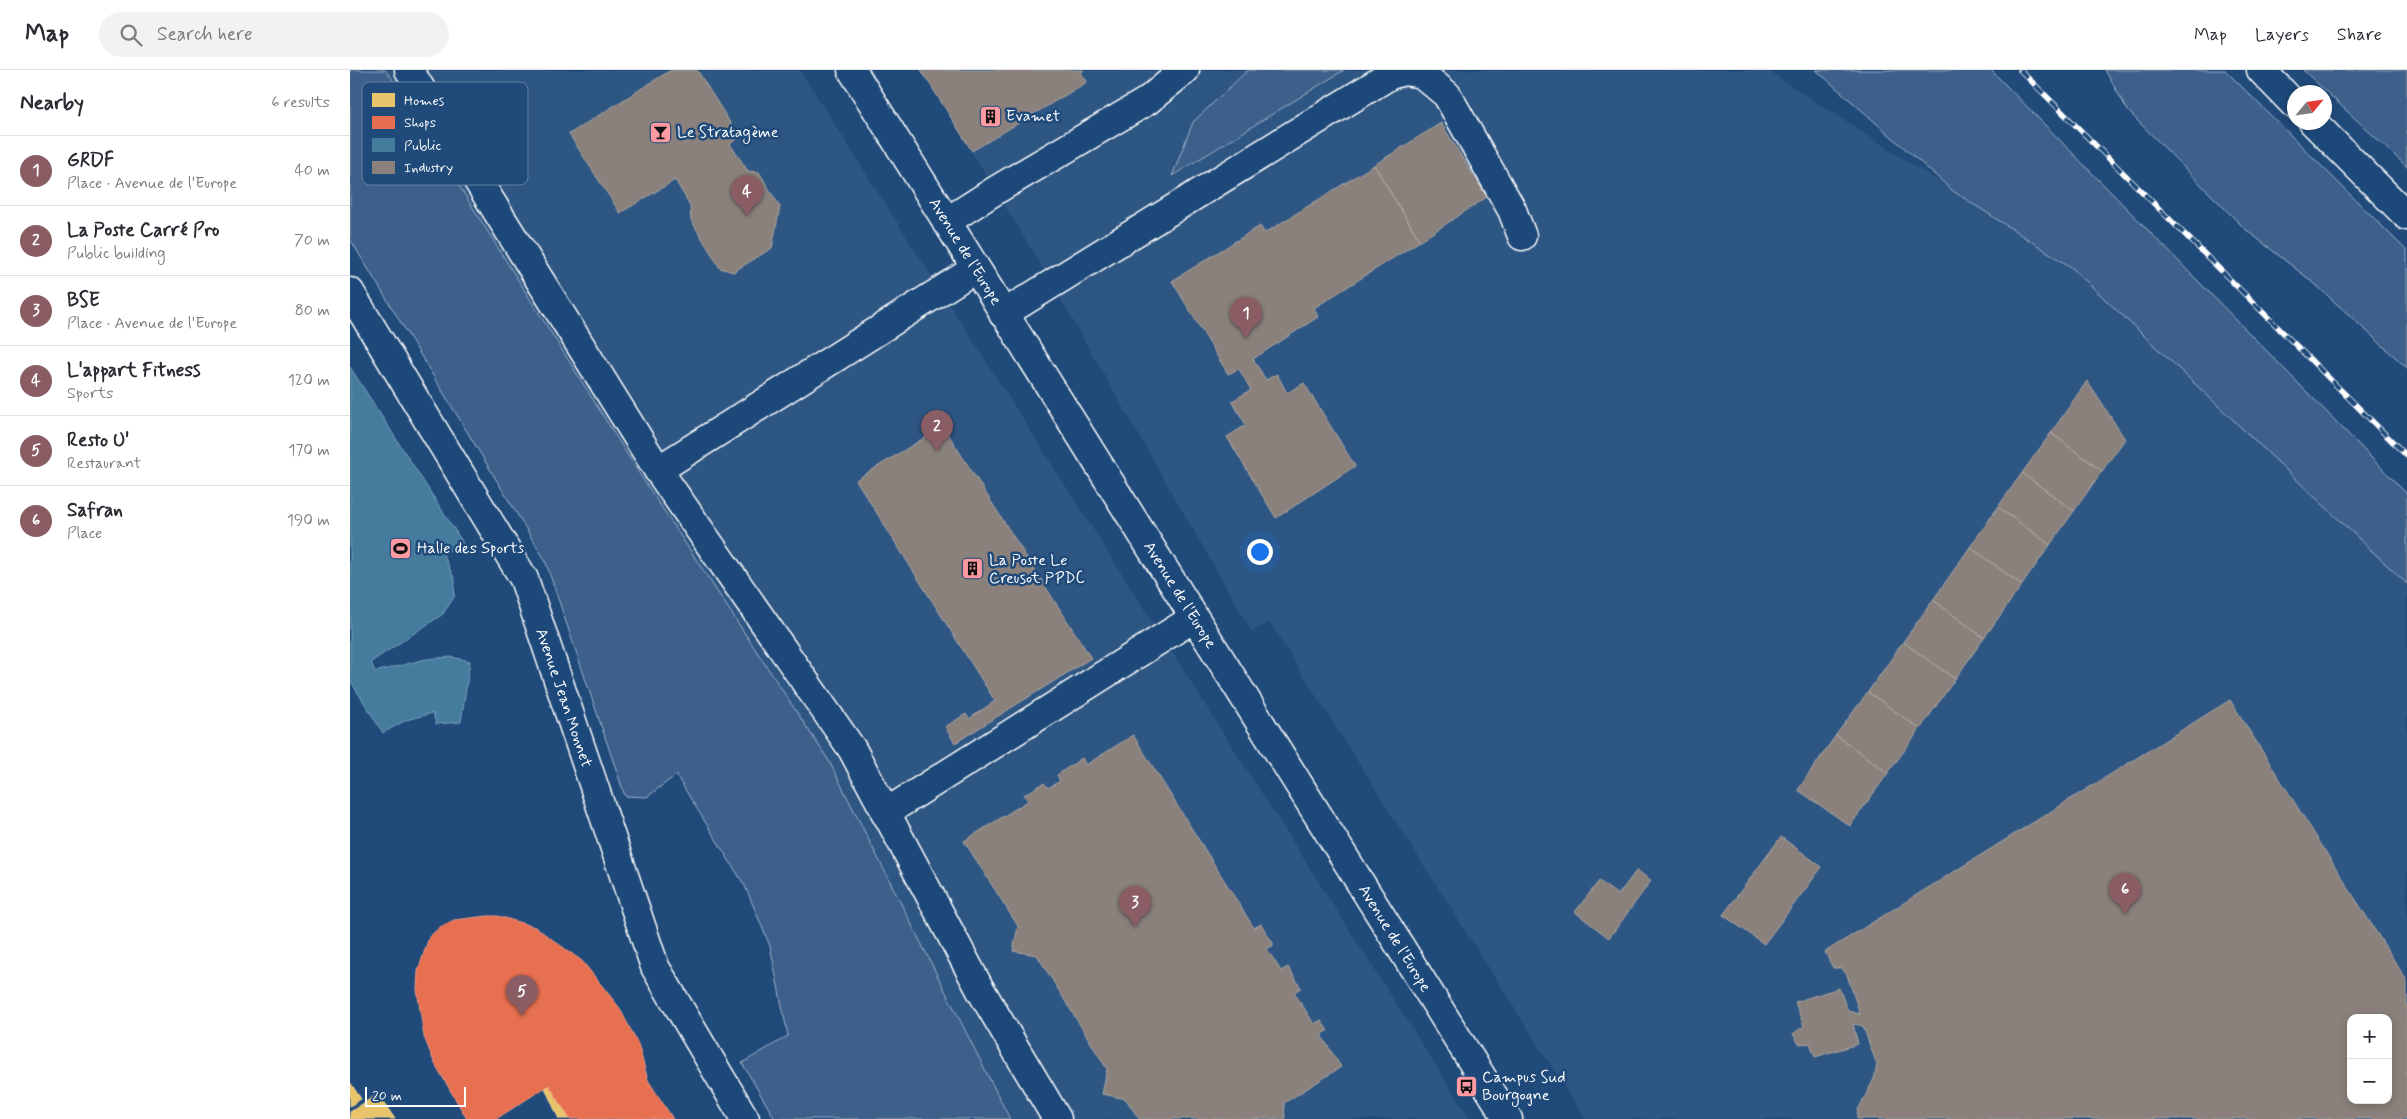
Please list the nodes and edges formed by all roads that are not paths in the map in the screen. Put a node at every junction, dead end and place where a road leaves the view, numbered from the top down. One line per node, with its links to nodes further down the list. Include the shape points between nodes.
1 (410, 70): 5 (street)
2 (852, 70): 10 (street, Avenue de l'Europe)
3 (1185, 70): 10 (street, via 1147,101)
4 (2261, 70): 6 (street)
5 (417, 82)
6 (2287, 97)
7 (2321, 130): 9 (street)
8 (481, 185): 15 (street)
9 (2407, 216)
10 (946, 222): 12 (street, Avenue de l'Europe)
11 (1522, 236): 14 (street, via 1512,210 1447,95 1422,74 1404,71 1390,75)
12 (975, 269): 14 (street, Avenue de l'Europe); 15 (street)
13 (350, 292): 18 (street, Avenue Jean Monnet, via 524,579 655,967)
14 (1003, 314): 16 (street, Avenue de l'Europe)
15 (658, 470): 17 (street, via 852,749)
16 (1194, 618): 17 (street); 20 (street, Avenue de l'Europe)
17 (885, 814): 19 (street, via 980,989)
18 (745, 1119)
19 (1057, 1119)
20 (1508, 1119)

